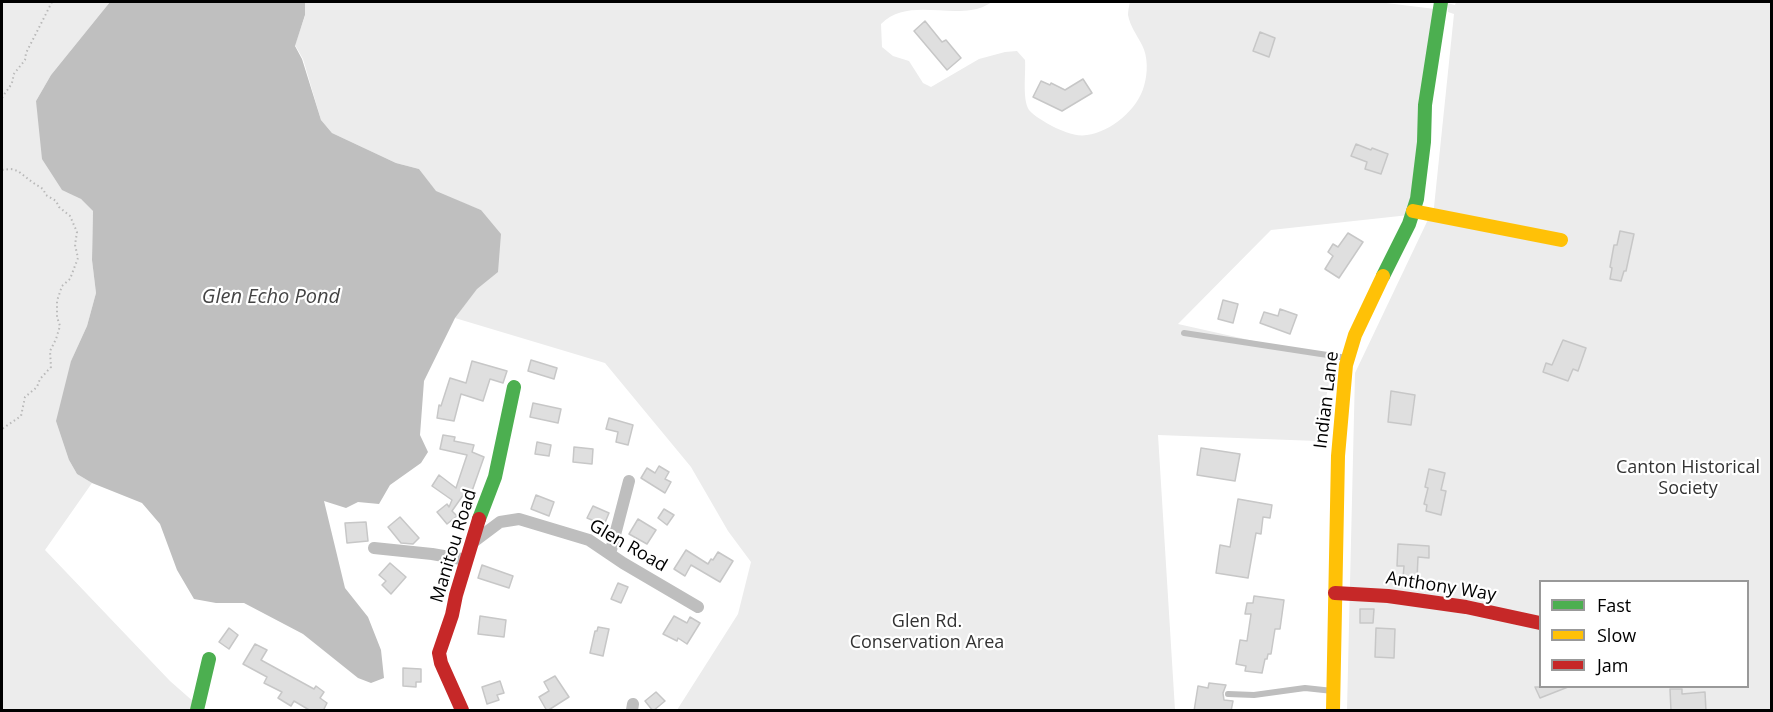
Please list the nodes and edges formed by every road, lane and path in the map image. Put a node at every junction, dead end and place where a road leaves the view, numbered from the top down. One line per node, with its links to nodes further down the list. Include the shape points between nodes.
1 (52, 2): 3 (path)
2 (1441, 2): 5 (street, Indian Lane, via 1425,105 1422,173)
3 (2, 98)
4 (2, 170): 10 (path, via 18,171 70,216 77,232 78,258 57,301 60,326 50,351 51,367 25,397 21,416)
5 (1413, 211): 6 (street); 8 (street, Indian Lane, via 1364,314)
6 (1561, 240)
7 (1184, 333): 8 (lane)
8 (1348, 358): 16 (street, Indian Lane, via 1338,456)
9 (514, 387): 12 (street, Manitou Road, via 495,477)
10 (2, 429)
11 (629, 481): 14 (street)
12 (472, 543): 14 (street, Glen Road, via 500,522 519,519 589,540); 15 (street, Manitou Road)
13 (374, 548): 15 (street)
14 (610, 554): 17 (street, Glen Road)
15 (467, 560): 23 (street, Manitou Road, via 439,653)
16 (1335, 592): 18 (street, Anthony Way, via 1466,607); 20 (street, Indian Lane)
17 (698, 607)
18 (1539, 623)
19 (209, 659): 22 (street)
20 (1333, 691): 21 (lane, via 1305,688 1254,696); 24 (street, Indian Lane)
21 (1228, 694)
22 (197, 711)
23 (462, 711)
24 (1333, 711)

